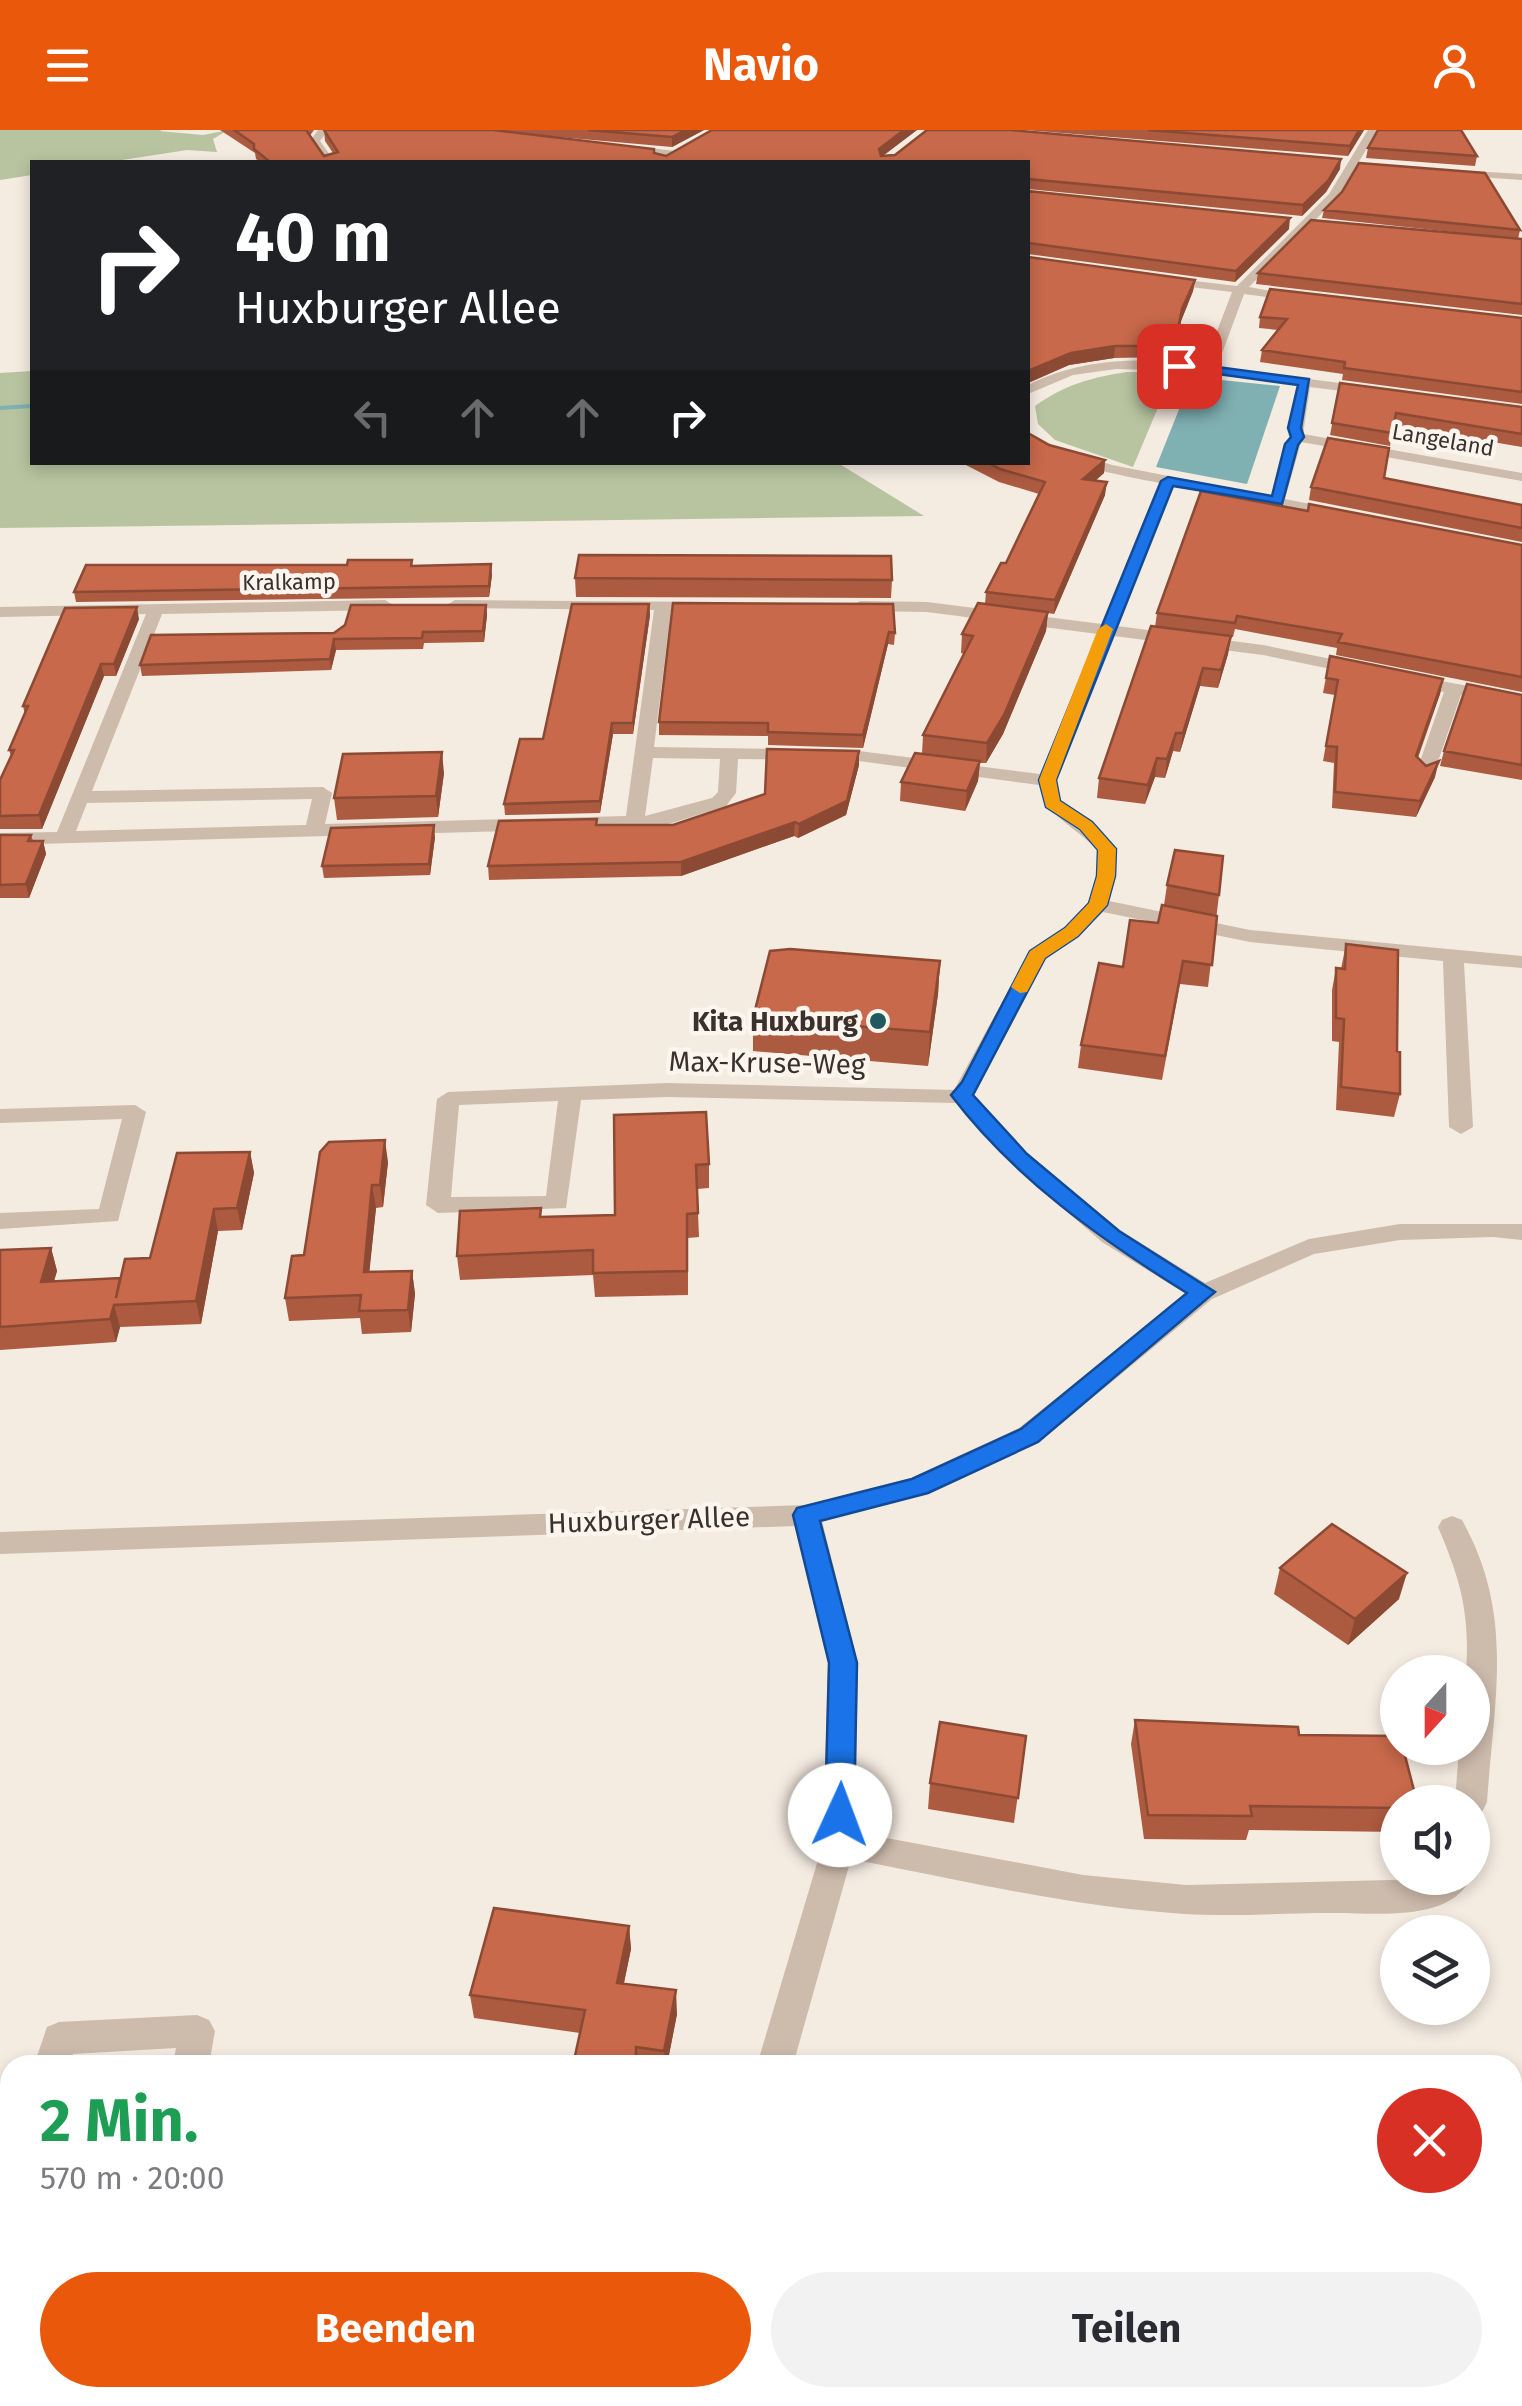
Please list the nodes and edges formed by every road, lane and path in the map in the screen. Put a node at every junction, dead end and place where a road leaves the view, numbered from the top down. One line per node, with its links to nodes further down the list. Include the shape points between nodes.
1 (322, 130): 6 (street, via 315,141)
2 (1373, 133): 8 (street)
3 (598, 146): 5 (street)
4 (690, 146): 5 (street)
5 (676, 154): 7 (street)
6 (329, 160)
7 (663, 160)
8 (1349, 164): 9 (street); 13 (street, via 1333,196)
9 (1374, 166)
10 (1431, 171): 11 (street)
11 (1522, 176)
12 (1279, 222): 13 (street)
13 (1305, 226): 14 (street); 16 (street)
14 (1322, 228)
15 (1157, 278): 16 (street)
16 (1239, 290): 17 (street); 18 (street)
17 (1312, 299)
18 (1208, 370): 19 (street, Langeland); 20 (street, Langeland, via 1154,364 1096,368)
19 (1304, 382): 21 (street, Langeland); 23 (street)
20 (1030, 389)
21 (1381, 392)
22 (1030, 437): 25 (street, via 1077,460)
23 (1297, 437): 24 (street, Langeland); 26 (street)
24 (1522, 477)
25 (1168, 481): 26 (street); 35 (street)
26 (1277, 501): 27 (street)
27 (1352, 516)
28 (400, 605): 33 (street, Kralkamp, via 342,613)
29 (438, 605): 30 (street)
30 (663, 605): 31 (street); 40 (street)
31 (719, 605)
32 (832, 606): 35 (street, via 926,607)
33 (156, 609): 34 (street, Kralkamp); 44 (street, via 155,637)
34 (0, 612)
35 (1105, 631): 36 (street, via 1262,650); 43 (street)
36 (1378, 673)
37 (1397, 677): 38 (street)
38 (1454, 689): 39 (street); 42 (street)
39 (1522, 701)
40 (646, 752): 41 (street); 45 (street)
41 (730, 754): 43 (street, via 850,754); 45 (street, via 727,793 719,802)
42 (1424, 773)
43 (1047, 780): 49 (street, via 1052,803 1107,849)
44 (80, 797): 46 (street, via 323,793); 47 (street)
45 (635, 823): 46 (street)
46 (314, 831): 47 (street)
47 (64, 837): 48 (street)
48 (0, 839)
49 (1098, 905): 50 (street, via 1250,936); 53 (street, via 1037,955)
50 (1454, 957): 51 (street); 55 (street)
51 (1522, 962)
52 (570, 1094): 52 (street, Max-Kruse-Weg, via 448,1099 438,1205 557,1202); 53 (street, Max-Kruse-Weg)
53 (962, 1095): 58 (street, via 1020,1158 1111,1236)
54 (0, 1116): 56 (street, via 135,1112 109,1216)
55 (1461, 1127)
56 (0, 1221)
57 (1522, 1232): 58 (street, Huxburger Allee, via 1400,1232 1308,1247)
58 (1203, 1292): 59 (street, Huxburger Allee, via 1030,1436 919,1486)
59 (806, 1515): 61 (street, Huxburger Allee); 63 (street, via 843,1663)
60 (1452, 1526): 62 (street, via 1475,1580 1484,1628)
61 (0, 1543)
62 (1472, 1785)
63 (838, 1843): 64 (street, via 1083,1889 1186,1900); 67 (street)
64 (1413, 1895)
65 (55, 2055): 66 (street, via 59,2038 197,2031)
66 (193, 2055)
67 (778, 2055)

